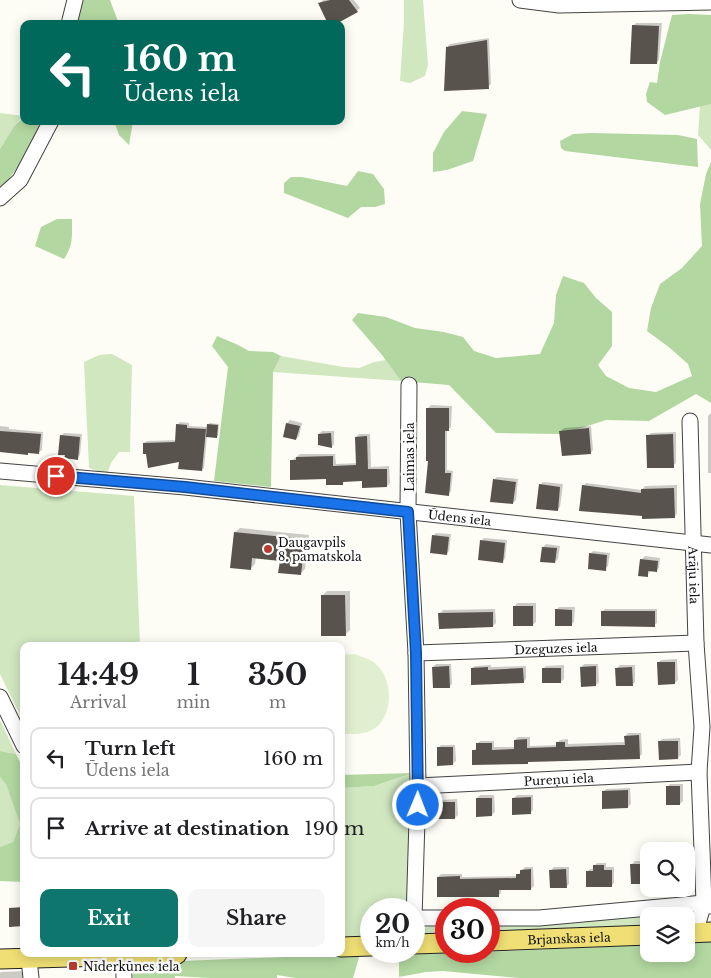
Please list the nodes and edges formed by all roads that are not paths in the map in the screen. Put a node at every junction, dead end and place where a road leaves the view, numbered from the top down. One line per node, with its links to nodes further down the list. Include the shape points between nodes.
1 (75, 0): 4 (street)
2 (520, 0): 3 (street, via 558,5)
3 (711, 2)
4 (70, 20)
5 (49, 125): 6 (street, via 20,180)
6 (0, 198)
7 (409, 385): 10 (street, Laimas iela)
8 (690, 421): 11 (street, Arāju iela)
9 (0, 471): 10 (street, Ūdens iela, via 185,487)
10 (408, 512): 11 (street, Ūdens iela); 14 (street, Laimas iela)
11 (693, 542): 12 (street, Ūdens iela); 13 (street, Arāju iela)
12 (711, 545)
13 (696, 643): 14 (street, Dzeguzes iela); 16 (street, Arāju iela)
14 (416, 653): 19 (street, Laimas iela)
15 (0, 697): 17 (street)
16 (706, 727): 18 (street, Arāju iela)
17 (20, 738)
18 (699, 772): 19 (street, Pureņu iela); 21 (street, Arāju iela)
19 (418, 786): 20 (street, Laimas iela)
20 (415, 898)
21 (708, 904): 22 (street, via 539,918); 23 (street, Arāju iela)
22 (500, 918)
23 (698, 933)
24 (640, 935): 25 (main road, Brjanskas iela)
25 (500, 941)
26 (360, 946): 27 (main road)
27 (345, 947)
28 (52, 957): 30 (main road)
29 (123, 957): 33 (street)
30 (29, 958): 31 (main road); 32 (street)
31 (0, 959)
32 (31, 978)
33 (124, 978)

